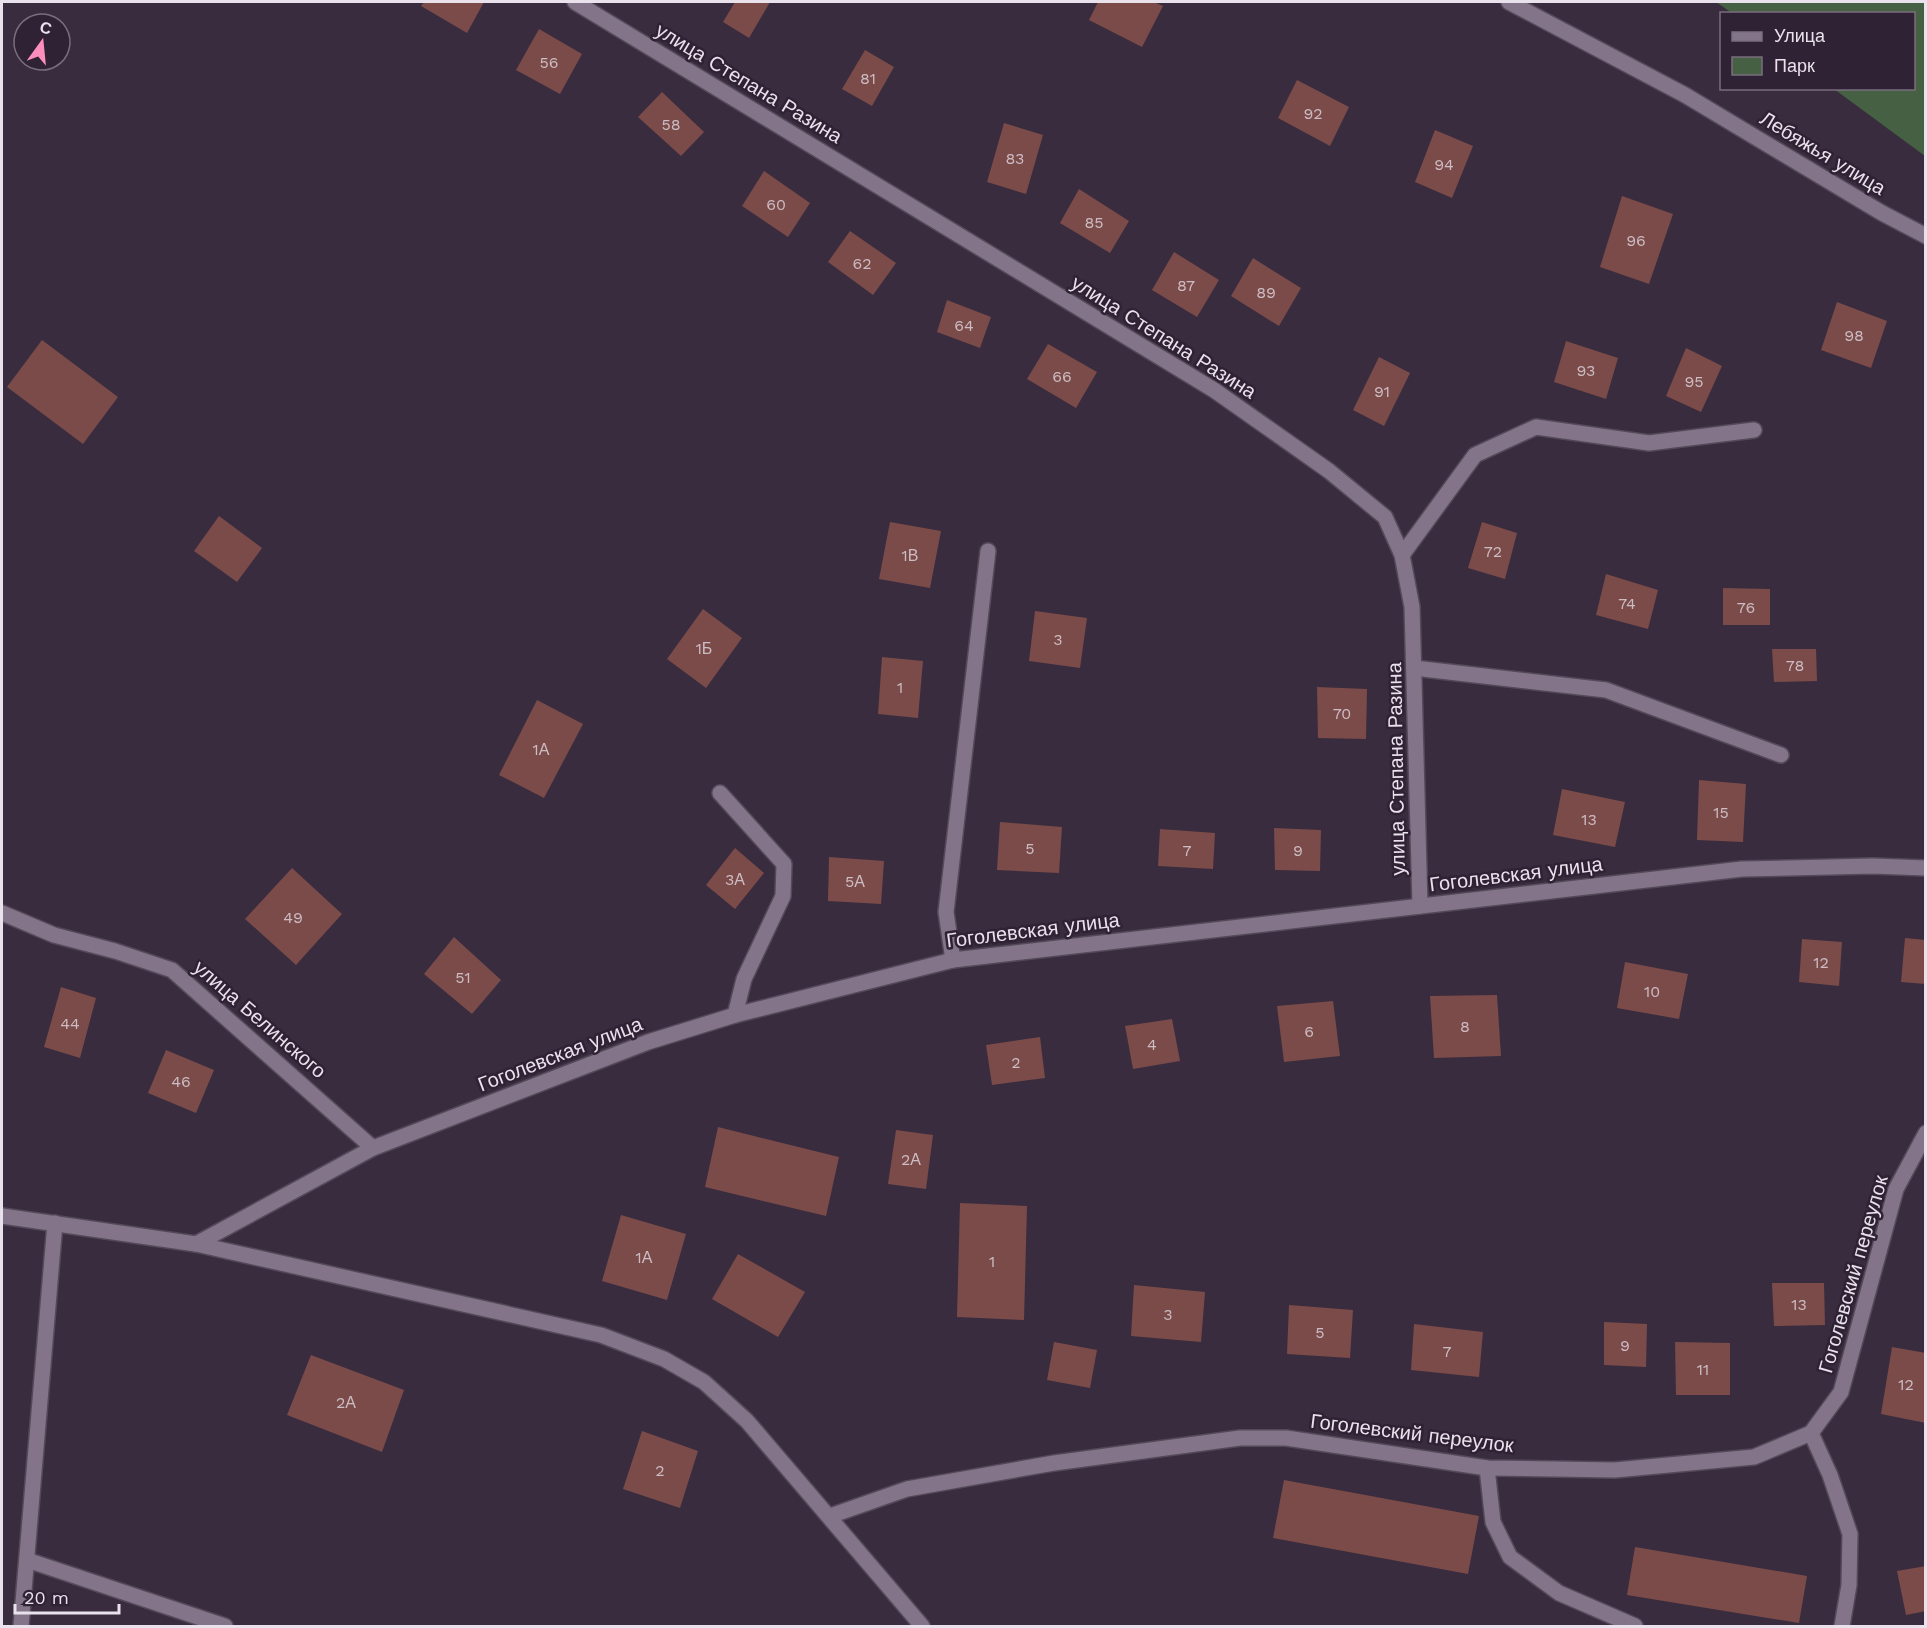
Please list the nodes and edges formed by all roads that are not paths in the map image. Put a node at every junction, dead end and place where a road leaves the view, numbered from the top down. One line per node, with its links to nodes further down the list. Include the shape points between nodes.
1 (575, 2): 6 (street, улица Степана Разина, via 1214,390 1329,471 1385,517)
2 (1509, 2): 3 (street, Лебяжья улица, via 1685,95)
3 (1926, 236)
4 (1754, 430): 6 (street, via 1649,443 1536,427 1475,455)
5 (988, 550): 13 (street, via 946,912)
6 (1402, 555): 7 (street, улица Степана Разина, via 1412,607)
7 (1414, 668): 8 (street, via 1606,690); 11 (street, улица Степана Разина)
8 (1781, 755)
9 (720, 793): 14 (street, via 784,864 783,896 744,979)
10 (1926, 868): 11 (street, Гоголевская улица, via 1742,869)
11 (1420, 906): 13 (street, Гоголевская улица)
12 (2, 913): 16 (street, улица Белинского, via 54,935 172,970)
13 (953, 960): 14 (street, Гоголевская улица)
14 (735, 1015): 16 (street, Гоголевская улица, via 648,1042)
15 (1926, 1133): 20 (street, Гоголевский переулок, via 1896,1189 1840,1392)
16 (373, 1148): 19 (street, Гоголевская улица)
17 (2, 1216): 18 (street)
18 (54, 1223): 19 (street); 23 (street)
19 (196, 1244): 22 (street, via 601,1335 664,1359 704,1382 747,1421)
20 (1811, 1434): 21 (street, Гоголевский переулок, via 1754,1457 1616,1470); 28 (street, via 1850,1534 1849,1585)
21 (1487, 1468): 22 (street, Гоголевский переулок, via 1286,1438 1240,1438 1054,1463 907,1489); 27 (street, via 1493,1522 1510,1557 1559,1593)
22 (830, 1516): 24 (street)
23 (27, 1560): 25 (street); 26 (street)
24 (917, 1624)
25 (21, 1626)
26 (225, 1626)
27 (1635, 1626)
28 (1842, 1626)

